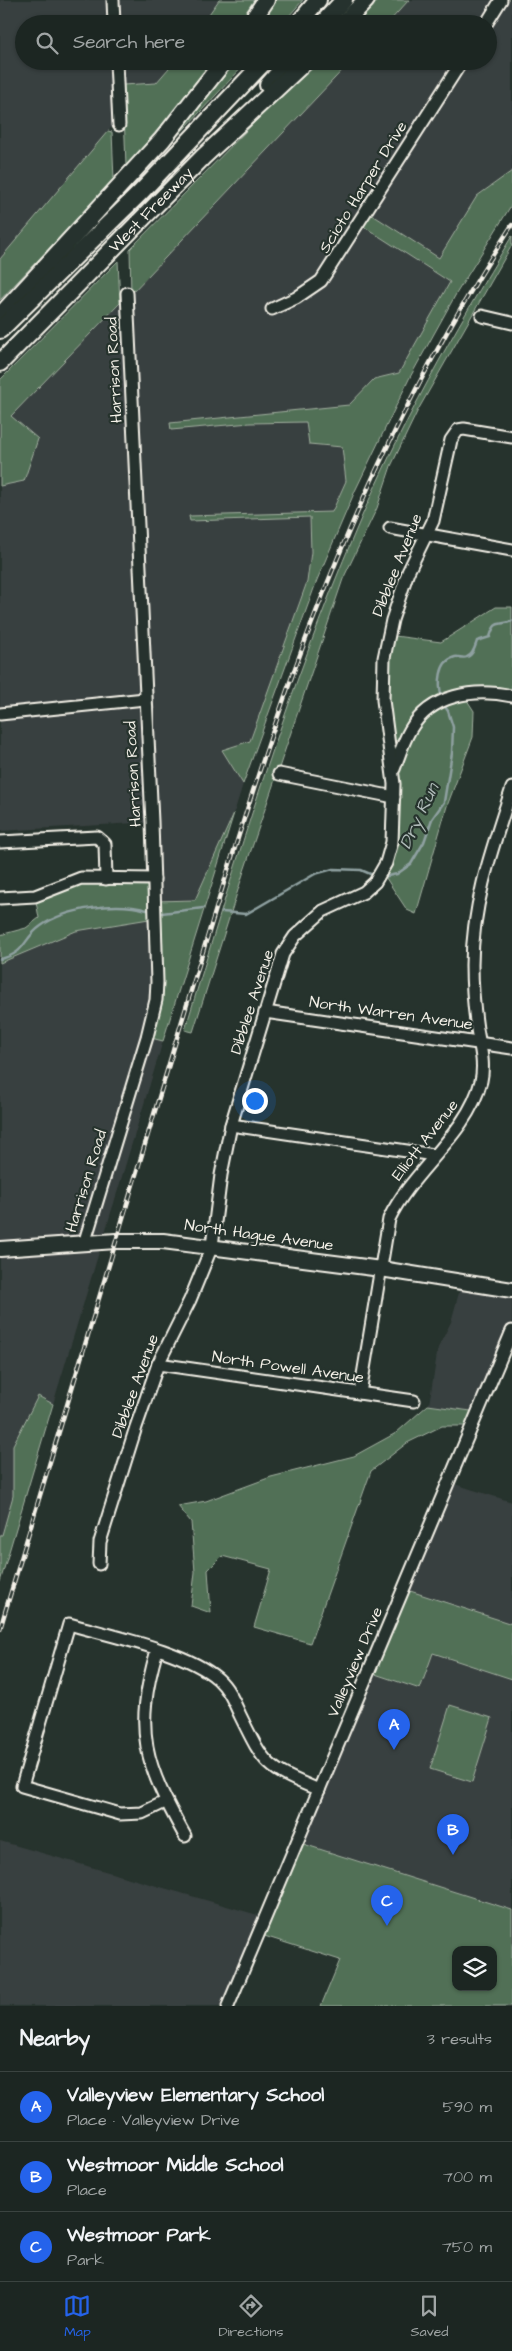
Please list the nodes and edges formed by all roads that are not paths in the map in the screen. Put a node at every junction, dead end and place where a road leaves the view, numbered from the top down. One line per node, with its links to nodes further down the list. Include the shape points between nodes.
1 (113, 0): 7 (street)
2 (266, 0): 8 (highway)
3 (318, 0): 9 (highway)
4 (344, 0): 10 (highway)
5 (366, 0): 11 (highway)
6 (501, 0): 12 (street)
7 (114, 15)
8 (256, 15)
9 (306, 15)
10 (330, 15)
11 (352, 15)
12 (492, 15)
13 (116, 70): 19 (street)
14 (217, 70): 23 (highway, via 162,140)
15 (256, 70): 26 (highway, via 146,187)
16 (281, 70): 20 (highway)
17 (296, 70): 20 (highway, West Freeway)
18 (456, 70): 22 (street, Scioto Harper Drive, via 326,276 317,285)
19 (119, 125)
20 (203, 157): 27 (highway, West Freeway)
21 (127, 293): 33 (street, Harrison Road)
22 (272, 309)
23 (0, 316)
24 (482, 316): 25 (street)
25 (512, 323)
26 (0, 330)
27 (0, 363)
28 (512, 437): 30 (street, Dibblee Avenue, via 478,430 458,430 451,440 433,521)
29 (390, 528): 30 (street)
30 (425, 536): 31 (street); 35 (street, Dibblee Avenue, via 408,572 392,620 384,658 383,700)
31 (512, 550)
32 (512, 696): 35 (street, via 463,694 425,710 405,739)
33 (146, 699): 34 (street); 41 (street, Harrison Road)
34 (0, 714)
35 (393, 769): 38 (street, Dibblee Avenue)
36 (279, 774): 38 (street)
37 (512, 788): 44 (street, Elliott Avenue, via 476,914 472,985)
38 (394, 797): 43 (street, Dibblee Avenue, via 392,842 382,872 364,892 324,911 295,936 283,954)
39 (0, 842): 40 (street, via 97,837 105,844)
40 (106, 879): 41 (street); 42 (street, via 81,878 35,896)
41 (154, 879): 48 (street, Harrison Road, via 156,1000)
42 (0, 898)
43 (265, 1012): 44 (street, North Warren Avenue); 46 (street, Dibblee Avenue)
44 (480, 1042): 45 (street, North Warren Avenue); 47 (street, Elliott Avenue, via 483,1065 473,1104)
45 (512, 1048)
46 (231, 1125): 47 (street); 49 (street, Dibblee Avenue)
47 (434, 1155): 51 (street, Elliott Avenue, via 391,1214)
48 (84, 1244): 49 (main road, North Hague Avenue, via 148,1241); 50 (main road, North Hague Avenue)
49 (212, 1246): 51 (main road, North Hague Avenue); 54 (street, Dibblee Avenue)
50 (0, 1249)
51 (381, 1269): 52 (main road, North Hague Avenue); 55 (street, Elliott Avenue)
52 (512, 1290)
53 (512, 1331): 59 (street, Valleyview Drive)
54 (158, 1364): 55 (street, North Powell Avenue); 57 (street, Dibblee Avenue, via 100,1542)
55 (360, 1393): 56 (street, North Powell Avenue)
56 (414, 1401)
57 (99, 1564)
58 (157, 1650): 59 (street, via 189,1661 217,1678 228,1689 258,1752 268,1764 285,1776); 60 (street, via 147,1688 144,1725 150,1764); 60 (street, via 69,1624 22,1786 120,1814 142,1813)
59 (319, 1790): 62 (street, Valleyview Drive)
60 (165, 1802): 61 (street)
61 (185, 1836)
62 (228, 2006)

